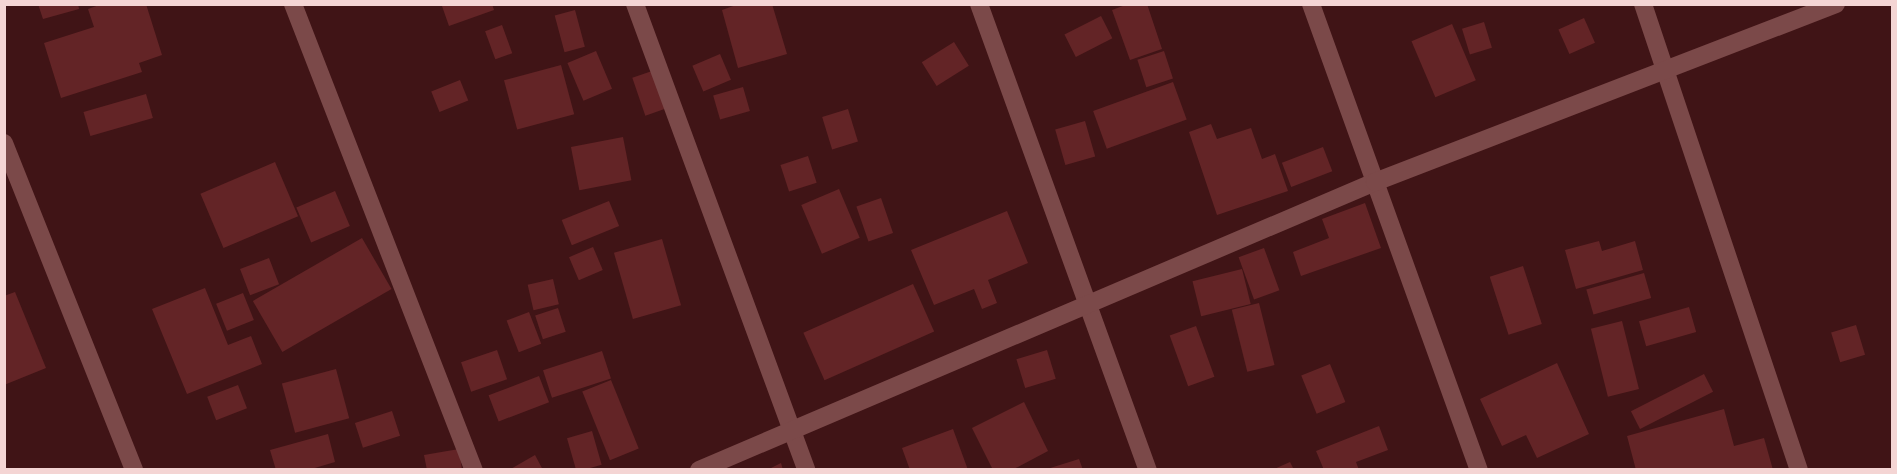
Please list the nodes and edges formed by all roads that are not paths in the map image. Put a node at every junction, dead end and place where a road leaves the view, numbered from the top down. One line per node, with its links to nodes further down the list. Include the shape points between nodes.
1 (293, 4): 13 (street)
2 (635, 4): 11 (street)
3 (979, 4): 10 (street)
4 (1311, 4): 9 (street)
5 (1643, 4): 7 (street)
6 (1836, 4): 7 (street)
7 (1666, 71): 9 (street); 18 (street)
8 (4, 143): 12 (street)
9 (1375, 183): 10 (street); 17 (street)
10 (1089, 305): 11 (street); 16 (street)
11 (792, 431): 14 (street); 15 (street)
12 (134, 470)
13 (474, 470)
14 (699, 470)
15 (807, 470)
16 (1148, 470)
17 (1479, 470)
18 (1798, 470)

